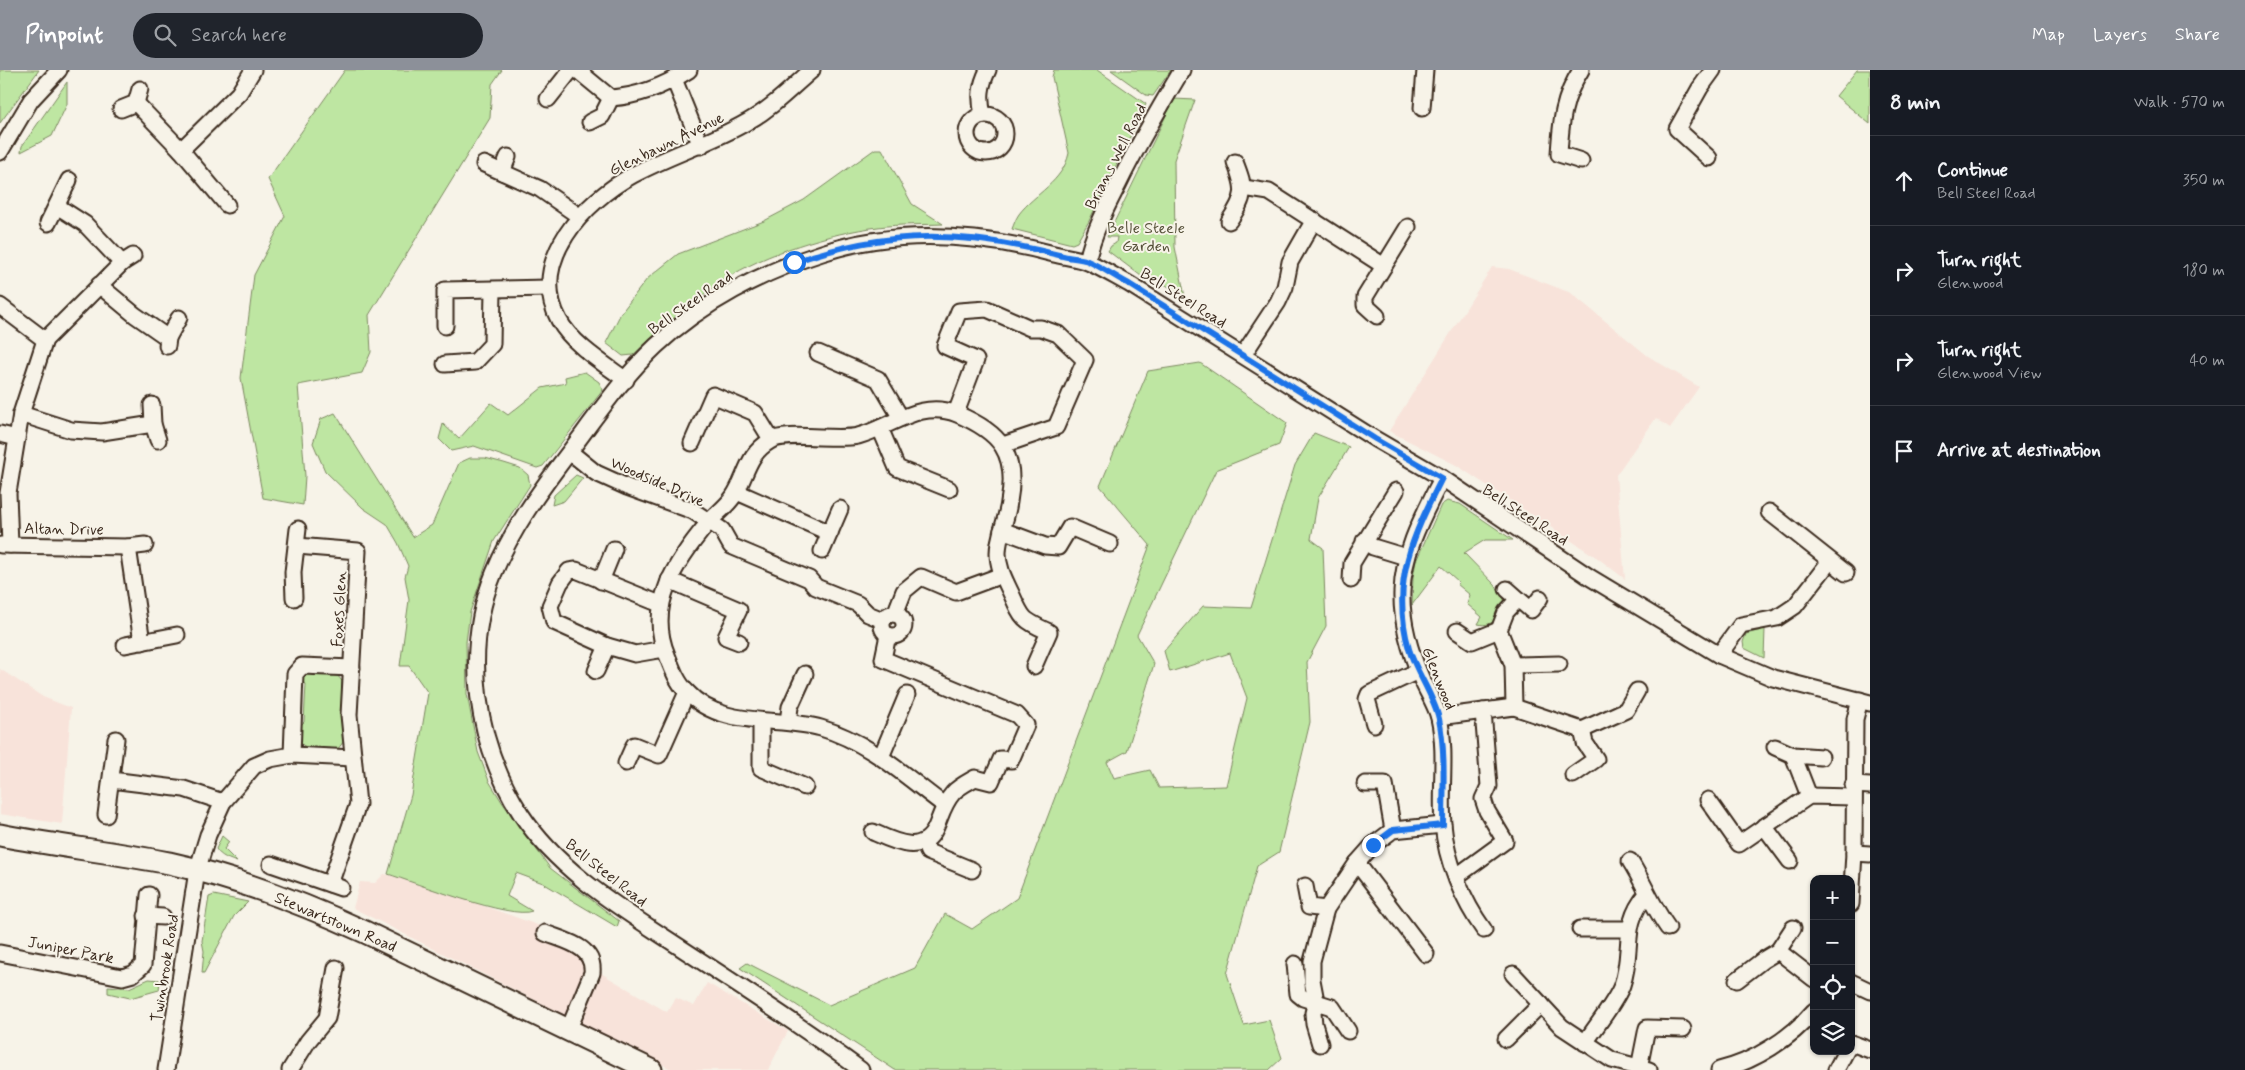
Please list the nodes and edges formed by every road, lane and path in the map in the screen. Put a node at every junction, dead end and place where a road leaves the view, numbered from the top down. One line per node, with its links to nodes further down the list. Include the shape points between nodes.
1 (59, 70): 21 (street, via 31,100)
2 (253, 70): 20 (street, via 239,93)
3 (571, 70): 13 (street)
4 (577, 70): 14 (street)
5 (689, 70): 12 (street)
6 (812, 70): 19 (street, Glenbawn Avenue, via 767,109)
7 (988, 70): 17 (street, via 981,85)
8 (1182, 70): 37 (street, Brians Well Road, via 1124,172 1093,239)
9 (1425, 70): 15 (street)
10 (1581, 70): 24 (street, via 1570,87 1562,115 1559,154)
11 (1713, 70): 23 (street, via 1677,129)
12 (674, 79): 14 (street, via 631,96); 19 (street)
13 (548, 98)
14 (611, 98): 18 (street, via 602,116)
15 (1422, 108)
16 (122, 109): 20 (street, via 138,96)
17 (983, 114)
18 (590, 122)
19 (701, 146): 32 (street, Glenbawn Avenue, via 613,186)
20 (181, 150): 31 (street)
21 (0, 152)
22 (508, 157): 27 (street)
23 (1709, 158)
24 (1581, 161)
25 (1235, 162): 29 (street)
26 (484, 164): 27 (street)
27 (502, 172): 32 (street, via 540,189)
28 (69, 180): 30 (street)
29 (1244, 188): 33 (street, via 1269,192); 34 (street)
30 (57, 206): 35 (street); 39 (street, via 128,259)
31 (229, 206)
32 (579, 216): 40 (street, Glenbawn Avenue, via 558,248)
33 (1314, 220): 38 (street); 48 (street, via 1290,262 1278,302)
34 (1230, 221)
35 (48, 223)
36 (1408, 227): 38 (street)
37 (1087, 261): 48 (street, Bell Steel Road); 50 (street, Bell Steel Road, via 1004,242 940,236 905,237 825,252 750,281 722,297 656,347)
38 (1384, 266): 43 (street, via 1365,297 1364,305)
39 (99, 285): 44 (street, via 168,342); 46 (street)
40 (548, 288): 41 (street); 50 (street, via 558,319 569,335)
41 (493, 290): 45 (street, via 445,290); 49 (street, via 492,344 475,362)
42 (0, 306): 46 (street)
43 (1377, 316)
44 (179, 318)
45 (445, 326)
46 (44, 340): 52 (street)
47 (818, 353): 54 (street, via 878,379)
48 (1243, 354): 64 (street, Bell Steel Road)
49 (445, 364)
50 (626, 380): 63 (street, Bell Steel Road)
51 (152, 405): 55 (street)
52 (22, 414): 55 (street, via 70,430 102,432); 58 (street)
53 (956, 414): 54 (street, via 935,408 914,411); 62 (street, via 993,433); 62 (street, via 976,360 944,346 959,311 987,309 1030,328 1058,334 1085,360 1056,427)
54 (901, 418): 56 (street)
55 (153, 424): 60 (street)
56 (880, 428): 59 (street, via 855,436); 65 (street, via 897,468)
57 (0, 434): 58 (street)
58 (17, 438): 76 (street, via 8,493)
59 (771, 439): 61 (street, via 755,413 713,396); 67 (street, via 750,458)
60 (158, 440)
61 (692, 443)
62 (1004, 445): 72 (street, via 1012,474 1010,502)
63 (570, 452): 70 (street, Woodside Drive, via 596,472 694,511); 193 (street, Bell Steel Road, via 528,507 494,574 483,610 477,653 478,694 488,745 502,779 521,814 538,836 579,876 638,920)
64 (1442, 478): 82 (street, Glenwood); 101 (street, Bell Steel Road, via 1591,578)
65 (949, 490)
66 (1396, 490): 74 (street)
67 (737, 492): 70 (street); 73 (street)
68 (840, 509): 73 (street)
69 (1769, 512): 83 (street)
70 (708, 523): 86 (street); 92 (street, Woodside Drive, via 722,530 731,546 809,579 816,586 858,604 868,614)
71 (298, 529): 78 (street)
72 (1002, 530): 75 (street, via 1045,546 1058,547 1070,527); 85 (street, via 998,553)
73 (830, 533): 81 (street)
74 (1364, 542): 82 (street); 87 (street, via 1352,563)
75 (1110, 544)
76 (5, 545): 79 (street, Altan Drive)
77 (145, 545): 79 (street, Altan Drive)
78 (297, 546): 89 (street); 105 (street, Foxes Glen, via 358,546)
79 (128, 547): 96 (street)
80 (614, 549): 88 (street)
81 (822, 551)
82 (1406, 557): 107 (street, Glenwood, via 1402,613 1409,648)
83 (1830, 561): 84 (street); 101 (street, via 1795,606 1777,618 1741,625)
84 (1846, 574)
85 (1002, 575): 92 (street, via 956,592 921,577 904,591); 104 (street, via 1023,619 1048,632)
86 (669, 580): 91 (street); 97 (street, via 739,610 726,637)
87 (1351, 580)
88 (601, 581): 91 (street); 99 (street, via 576,570 569,571 560,582 550,606 554,622 562,628)
89 (294, 598)
90 (1540, 598): 93 (street, via 1531,610 1512,594)
91 (660, 604): 100 (street, via 658,627)
92 (889, 617): 137 (street, via 882,627 888,635 883,659 1017,715 1026,725 1011,760 1001,759 991,782 975,778 954,792)
93 (1499, 630): 94 (street, via 1472,641); 103 (street)
94 (1457, 631)
95 (177, 635): 96 (street)
96 (142, 642): 98 (street)
97 (739, 642)
98 (125, 645)
99 (607, 646): 100 (street, via 636,654); 106 (street)
100 (664, 649): 109 (street)
101 (1719, 656): 112 (street, Bell Steel Road, via 1774,678)
102 (1559, 664): 103 (street)
103 (1513, 665): 113 (street)
104 (1034, 666)
105 (352, 668): 122 (street, Foxes Glen, via 302,666 295,674); 126 (street, Foxes Glen, via 349,715)
106 (596, 671)
107 (1418, 671): 115 (street, Glenwood); 118 (street, via 1369,694 1367,699)
108 (805, 674): 117 (street, via 790,707)
109 (687, 692): 116 (street, via 710,708); 127 (street, via 659,755 634,746)
110 (1636, 692): 119 (street, via 1626,710)
111 (907, 695): 124 (street)
112 (1865, 702): 133 (street, via 1855,719)
113 (1514, 707): 114 (street); 119 (street)
114 (1483, 711): 115 (street); 154 (street, via 1489,786 1483,799 1504,840)
115 (1439, 717): 139 (street, Glenwood, via 1443,757)
116 (761, 721): 117 (street); 132 (street, via 761,768)
117 (788, 722): 124 (street, via 821,728)
118 (1374, 724)
119 (1582, 730): 128 (street, via 1585,743 1596,759)
120 (116, 739): 129 (street)
121 (1775, 747): 123 (street)
122 (292, 755): 126 (street); 136 (street, via 254,766)
123 (1793, 755): 125 (street); 134 (street)
124 (881, 756): 137 (street)
125 (1821, 757)
126 (353, 758): 150 (street, Foxes Glen, via 358,804 336,886)
127 (626, 763)
128 (1573, 775)
129 (112, 780): 136 (street, via 184,789); 138 (street)
130 (1365, 784): 141 (street, via 1385,784)
131 (1870, 786): 133 (street)
132 (806, 787)
133 (1853, 791): 134 (street); 145 (street)
134 (1809, 796): 140 (street)
135 (1708, 800): 140 (street, via 1739,844)
136 (223, 802): 152 (street)
137 (944, 805): 144 (street, via 935,830)
138 (106, 815)
139 (1443, 825): 141 (street); 154 (street, Glenwood)
140 (1764, 826): 148 (street)
141 (1393, 830): 149 (street)
142 (873, 832): 144 (street, via 906,846)
143 (0, 835): 152 (main road, Stewartstown Road)
144 (924, 842): 151 (street, via 928,852)
145 (1854, 853): 146 (street); 153 (street)
146 (1870, 854)
147 (1630, 861): 156 (street)
148 (1790, 861)
149 (1357, 863): 158 (street); 169 (street)
150 (271, 864)
151 (972, 870)
152 (197, 871): 181 (main road, Stewartstown Road, via 238,881 324,914); 190 (street, Twinbrook Road)
153 (1853, 875)
154 (1457, 876): 161 (street, Glenwood, via 1467,904)
155 (1306, 886): 158 (street, via 1309,907)
156 (1647, 894): 162 (street); 165 (street, via 1637,905)
157 (150, 895): 159 (street, Juniper Park)
158 (1326, 909): 177 (street, via 1312,961)
159 (146, 916): 160 (street); 168 (street, Juniper Park, via 143,964 133,974 122,977)
160 (163, 918)
161 (1484, 922)
162 (1668, 928)
163 (1793, 928): 167 (street)
164 (1580, 929): 165 (street)
165 (1628, 929): 184 (street, via 1626,974 1621,988)
166 (545, 933): 181 (street, via 585,950 593,965)
167 (1778, 951): 172 (street); 174 (street)
168 (0, 953)
169 (1426, 954)
170 (1295, 964): 177 (street, via 1298,994)
171 (336, 968): 191 (street, via 327,1018)
172 (1810, 975)
173 (1522, 977): 178 (street)
174 (1737, 980)
175 (1855, 984): 176 (street)
176 (1870, 991)
177 (1316, 1001): 182 (street, via 1332,1007); 185 (street, via 1314,1024)
178 (1541, 1004): 183 (street); 184 (street, via 1562,1027)
179 (1810, 1015): 194 (street, via 1783,1040)
180 (1683, 1029): 189 (street, via 1647,1028)
181 (568, 1031): 192 (main road, Stewartstown Road)
182 (1348, 1031)
183 (1506, 1039)
184 (1585, 1043): 189 (street, via 1612,1060)
185 (1320, 1044)
186 (1855, 1044): 187 (street)
187 (1870, 1050)
188 (1844, 1055): 195 (street)
189 (1644, 1069)
190 (166, 1070)
191 (290, 1070)
192 (651, 1070)
193 (861, 1070)
194 (1719, 1070)
195 (1836, 1070)

